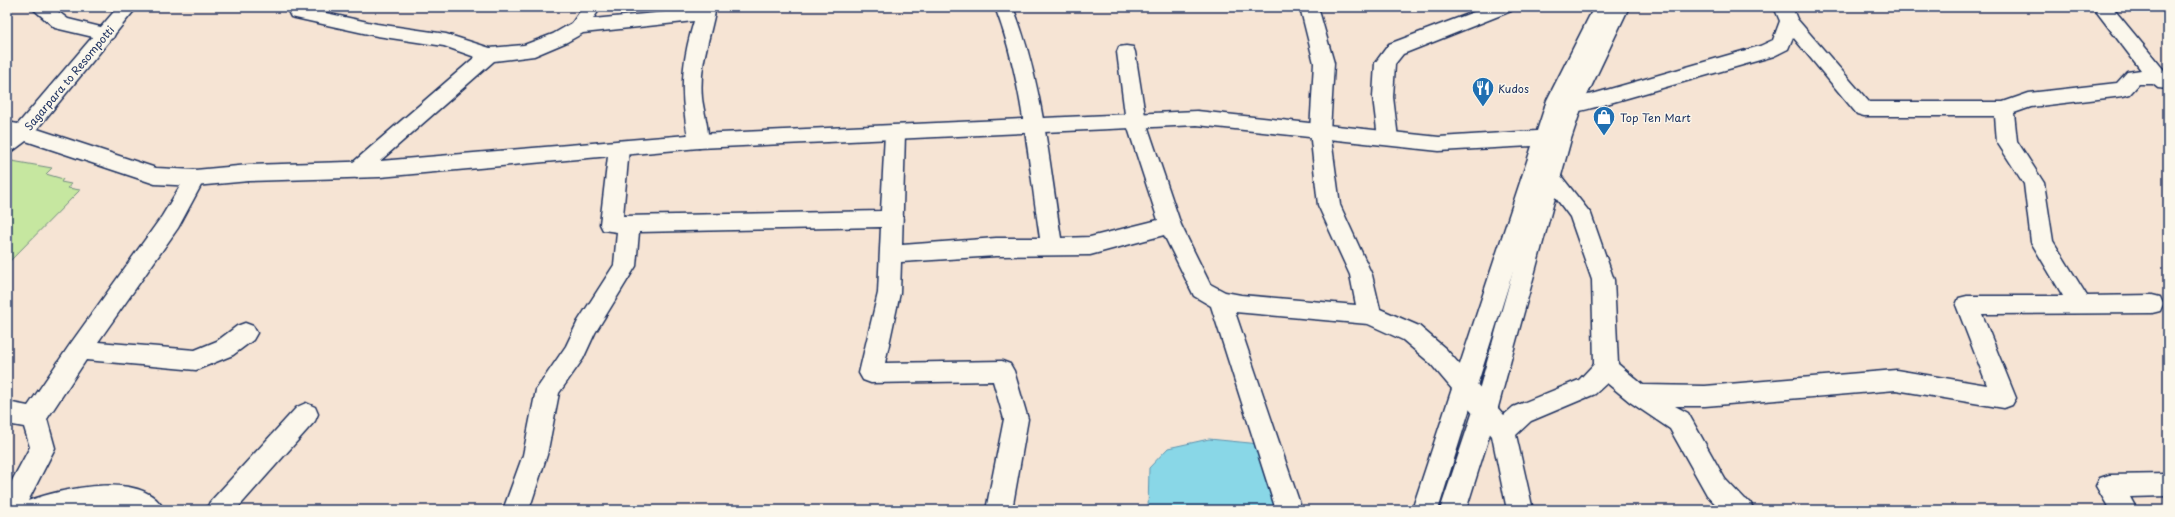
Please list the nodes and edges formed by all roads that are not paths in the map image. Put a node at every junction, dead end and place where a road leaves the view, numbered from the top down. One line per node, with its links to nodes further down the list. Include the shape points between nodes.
1 (40, 7): 14 (street, via 62,24)
2 (128, 7): 14 (street, Sagarpara to Resompotti)
3 (592, 7): 13 (street)
4 (1004, 7): 21 (street, via 1026,81)
5 (1309, 7): 23 (street, via 1324,62)
6 (1505, 7): 25 (street, via 1396,50 1385,63 1383,97)
7 (1603, 7): 18 (street)
8 (1620, 7): 18 (street)
9 (2102, 7): 17 (street)
10 (706, 11): 13 (street); 27 (street, via 694,54 692,72 692,105)
11 (298, 12): 16 (street, via 377,30 446,40)
12 (1786, 14): 18 (street, via 1781,44 1767,52); 19 (street, via 1864,109)
13 (578, 27): 16 (street, via 560,38 527,51)
14 (106, 34): 22 (street, Sagarpara to Resompotti)
15 (1126, 52): 20 (street)
16 (489, 55): 30 (street)
17 (2162, 81): 19 (street, via 2134,77 2123,89 2030,100)
18 (1563, 106): 26 (street)
19 (2004, 109): 40 (street, via 2007,142 2034,183 2042,242)
20 (1136, 122): 21 (street); 23 (street, via 1197,118); 35 (street)
21 (1033, 127): 24 (street); 36 (street)
22 (15, 131): 28 (street, Sagarpara to Resompotti); 32 (street, via 156,176)
23 (1320, 131): 25 (street); 41 (street, via 1330,205 1361,275)
24 (895, 133): 27 (street); 33 (street)
25 (1388, 138): 26 (street, via 1439,144)
26 (1553, 139): 31 (street)
27 (699, 141): 29 (street)
28 (7, 145)
29 (620, 148): 30 (street); 34 (street, via 611,224)
30 (357, 170): 32 (street, via 249,173)
31 (1543, 174): 44 (street, via 1580,214 1603,280); 45 (street); 47 (street)
32 (195, 178): 43 (street, via 170,222)
33 (892, 219): 34 (street); 37 (street)
34 (629, 224): 57 (street, via 624,266 586,328 575,352 548,390 535,455)
35 (1170, 225): 36 (street, via 1090,246); 38 (street, via 1202,290)
36 (1052, 247): 37 (street, via 996,247)
37 (891, 254): 58 (street, via 889,293 870,373 1002,372 1016,419)
38 (1220, 300): 41 (street); 59 (street)
39 (2152, 304): 40 (street)
40 (2081, 305): 46 (street, via 1967,305 2004,398 1896,380 1705,396)
41 (1370, 315): 45 (street, via 1411,333 1438,356)
42 (245, 333): 43 (street, via 225,348 196,360)
43 (79, 350): 50 (street)
44 (1606, 368): 46 (street); 51 (street, via 1587,387 1522,414)
45 (1465, 388): 47 (street); 60 (street)
46 (1638, 395): 63 (street, via 1679,422 1716,487)
47 (1485, 411): 51 (street); 61 (street)
48 (7, 413): 50 (street)
49 (306, 414): 56 (street)
50 (34, 418): 53 (street, via 43,448)
51 (1503, 432): 62 (street)
52 (2168, 485): 64 (street, via 2109,486)
53 (10, 510)
54 (36, 510): 55 (street, via 87,500 130,498)
55 (151, 510)
56 (219, 510)
57 (516, 510)
58 (999, 510)
59 (1289, 510)
60 (1424, 510)
61 (1453, 510)
62 (1520, 510)
63 (1741, 510)
64 (2124, 510)

